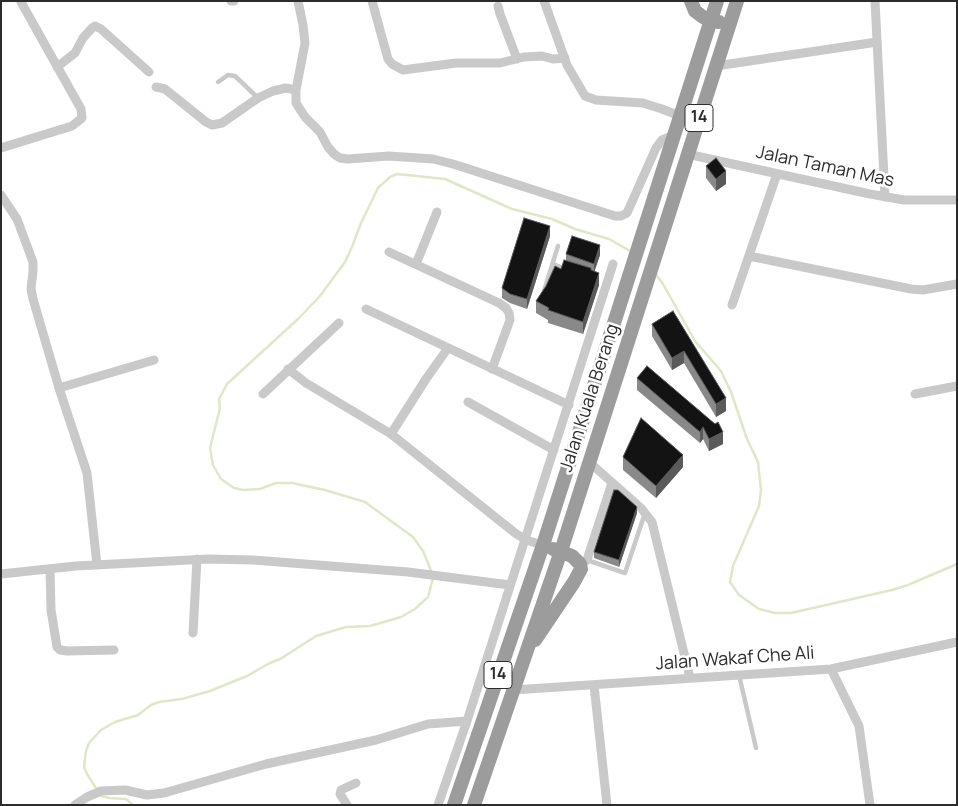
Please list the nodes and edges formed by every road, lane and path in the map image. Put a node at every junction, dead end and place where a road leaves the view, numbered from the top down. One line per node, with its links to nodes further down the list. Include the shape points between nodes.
1 (298, 1): 19 (street, via 305,43)
2 (372, 1): 13 (street, via 388,59 403,70)
3 (544, 1): 12 (street)
4 (691, 1): 10 (highway, via 702,18)
5 (717, 1): 10 (highway, Jalan Kuala Berang / 14)
6 (737, 1): 10 (highway, via 725,20); 15 (highway, Jalan Kuala Berang / 14)
7 (875, 1): 11 (street)
8 (21, 2): 14 (street)
9 (498, 6): 13 (street)
10 (711, 21): 21 (highway, Jalan Kuala Berang / 14)
11 (878, 42): 15 (street); 27 (street)
12 (565, 58): 13 (street); 21 (street, via 581,91 590,99 642,103)
13 (517, 59)
14 (57, 66): 16 (street, via 75,52 95,26); 23 (street, via 81,109 82,118 72,126)
15 (716, 66): 24 (highway, Jalan Kuala Berang / 14)
16 (149, 72)
17 (218, 82): 20 (lane, via 228,75 235,76)
18 (156, 86): 20 (street, via 165,88 212,124 222,123)
19 (296, 90): 20 (street, via 281,88); 22 (street, via 296,103 340,158 395,156 440,161 615,216 627,213 656,148 662,140)
20 (258, 98)
21 (680, 116): 22 (highway, Jalan Kuala Berang / 14)
22 (674, 135): 42 (highway, Jalan Kuala Berang / 14)
23 (1, 148)
24 (687, 154): 25 (street, Jalan Taman Mas); 56 (highway, Jalan Kuala Berang / 14)
25 (777, 174): 27 (street, Jalan Taman Mas); 32 (street)
26 (1, 195): 49 (street, via 17,219 31,255 33,299)
27 (885, 197): 28 (street, Jalan Taman Mas)
28 (957, 200)
29 (437, 212): 33 (street)
30 (558, 246): 34 (lane)
31 (389, 252): 33 (street)
32 (749, 256): 37 (street, via 911,290); 39 (street)
33 (416, 264): 47 (street, via 499,303 509,313 510,320)
34 (552, 264): 36 (lane); 38 (lane)
35 (614, 264): 41 (street, via 603,281)
36 (571, 270)
37 (957, 284)
38 (542, 297)
39 (732, 305)
40 (366, 309): 44 (street)
41 (598, 312): 42 (street); 53 (street)
42 (615, 318): 60 (highway, Jalan Kuala Berang / 14)
43 (339, 323): 46 (street)
44 (448, 348): 47 (street); 54 (street)
45 (154, 360): 49 (street)
46 (288, 369): 50 (street); 54 (street)
47 (492, 369): 53 (street)
48 (957, 386): 51 (street)
49 (59, 388): 64 (street, via 87,473)
50 (263, 394)
51 (915, 394)
52 (468, 402): 55 (street)
53 (569, 405): 55 (street)
54 (391, 434): 59 (street)
55 (554, 450): 59 (street)
56 (589, 462): 57 (street); 61 (highway, Jalan Kuala Berang / 14)
57 (612, 483): 58 (street); 63 (street)
58 (645, 512): 63 (lane, via 625,573); 74 (street, via 652,522)
59 (526, 540): 60 (street); 67 (street)
60 (543, 545): 61 (highway); 83 (highway, Jalan Kuala Berang / 14)
61 (561, 551): 63 (highway); 71 (highway, Jalan Kuala Berang / 14)
62 (197, 559): 64 (street); 67 (street, via 408,572); 68 (street)
63 (583, 562): 71 (highway, via 578,576)
64 (97, 565): 65 (street)
65 (50, 569): 66 (street); 70 (street, via 51,610 57,647 67,651)
66 (1, 574)
67 (510, 585): 77 (street)
68 (193, 632)
69 (957, 642): 72 (street, Jalan Wakaf Che Ali)
70 (114, 650)
71 (524, 656): 76 (highway, Jalan Kuala Berang / 14)
72 (831, 669): 73 (street, Jalan Wakaf Che Ali); 86 (street, via 859,726)
73 (739, 675): 74 (street, Jalan Wakaf Che Ali); 78 (lane)
74 (690, 678): 75 (street, Jalan Wakaf Che Ali)
75 (594, 685): 76 (street, Jalan Wakaf Che Ali); 85 (street)
76 (513, 690): 84 (highway, Jalan Kuala Berang / 14)
77 (467, 721): 80 (street, via 428,724 376,740 266,764 164,794 147,795 125,790 98,792); 82 (street)
78 (756, 748)
79 (356, 783): 81 (street, via 341,790)
80 (74, 805)
81 (347, 805)
82 (438, 805)
83 (454, 805)
84 (474, 805)
85 (608, 805)
86 (870, 805)

